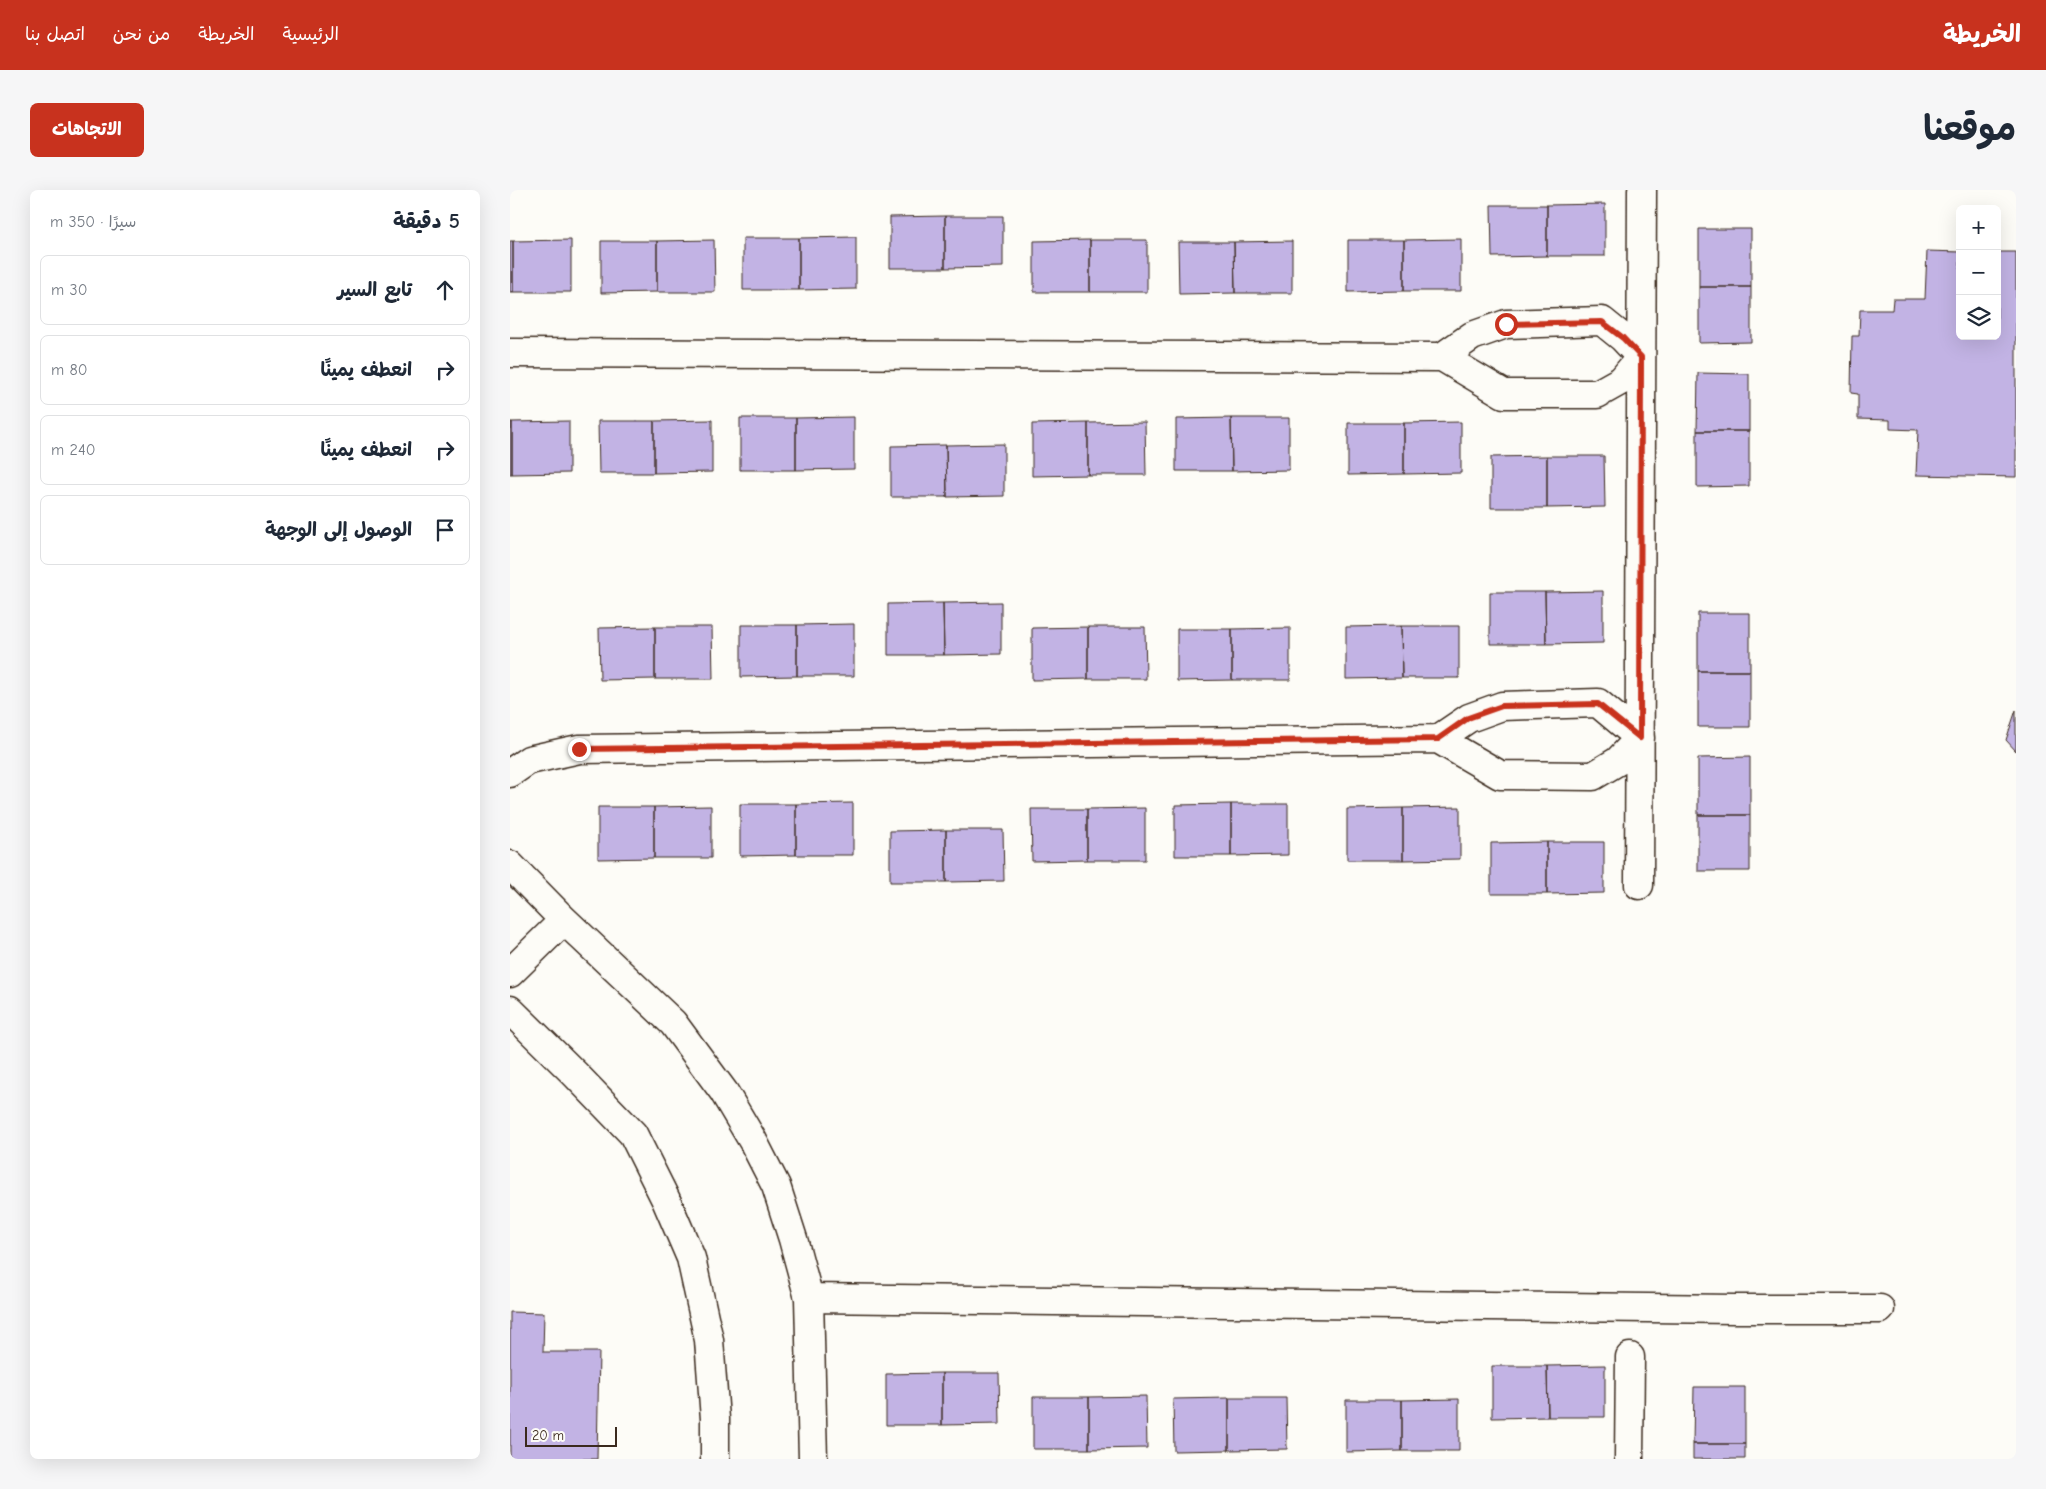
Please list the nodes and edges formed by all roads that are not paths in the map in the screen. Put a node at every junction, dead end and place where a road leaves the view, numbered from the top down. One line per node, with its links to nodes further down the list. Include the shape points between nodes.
1 (1642, 190): 4 (street)
2 (510, 353): 3 (street)
3 (1442, 357): 4 (street, via 1472,336 1506,324 1602,322); 4 (street, via 1504,394 1597,394 1622,380)
4 (1641, 357): 5 (street)
5 (1640, 738): 6 (street, via 1598,704 1502,706 1468,718); 6 (street, via 1618,761 1593,776 1500,775); 9 (street)
6 (1438, 739): 7 (street, via 579,749 530,760)
7 (510, 773)
8 (510, 865): 10 (street)
9 (1639, 885)
10 (564, 920): 11 (street); 13 (street, via 674,1023 724,1092 776,1186)
11 (510, 973)
12 (510, 1010): 16 (street, via 632,1134 666,1200 691,1258 709,1340)
13 (809, 1298): 14 (street); 17 (street)
14 (1880, 1309)
15 (1630, 1357): 18 (street)
16 (715, 1459)
17 (813, 1459)
18 (1629, 1459)

